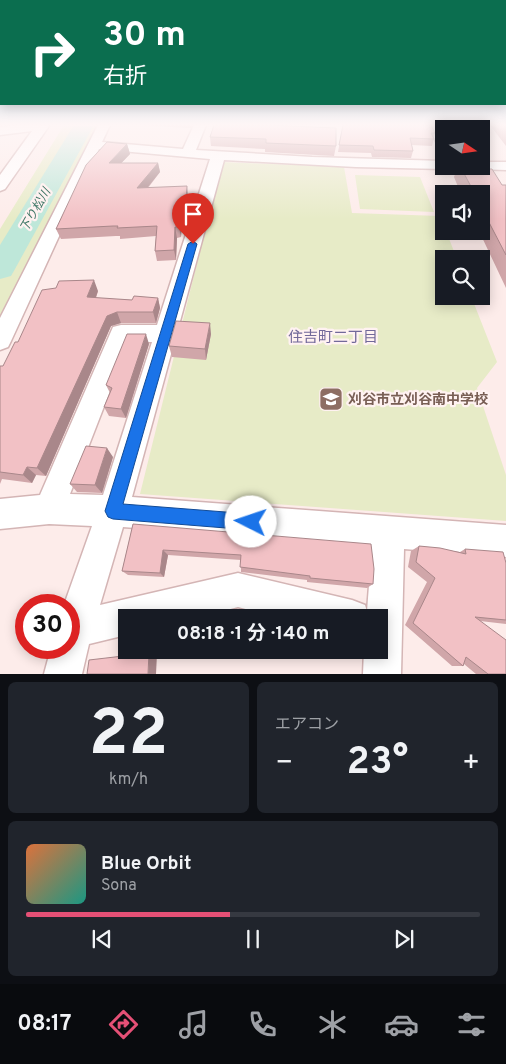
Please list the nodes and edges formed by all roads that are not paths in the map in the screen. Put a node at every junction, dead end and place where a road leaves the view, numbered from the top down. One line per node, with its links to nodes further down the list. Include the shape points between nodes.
1 (21, 156): 8 (street)
2 (89, 156): 10 (street)
3 (218, 156): 9 (street)
4 (226, 156): 5 (street)
5 (435, 165)
6 (490, 166): 7 (street)
7 (506, 166)
8 (0, 186)
9 (167, 334): 11 (street, via 120,333); 12 (street)
10 (0, 341)
11 (48, 509): 12 (street); 13 (street)
12 (113, 511): 14 (street); 19 (street)
13 (0, 514)
14 (389, 532): 15 (street); 18 (street)
15 (506, 541)
16 (158, 609): 17 (street, via 238,590)
17 (315, 609)
18 (383, 609)
19 (80, 611)
20 (118, 619): 21 (street)
21 (80, 628)
22 (67, 659): 24 (street)
23 (382, 659): 25 (street)
24 (63, 674)
25 (382, 674)

